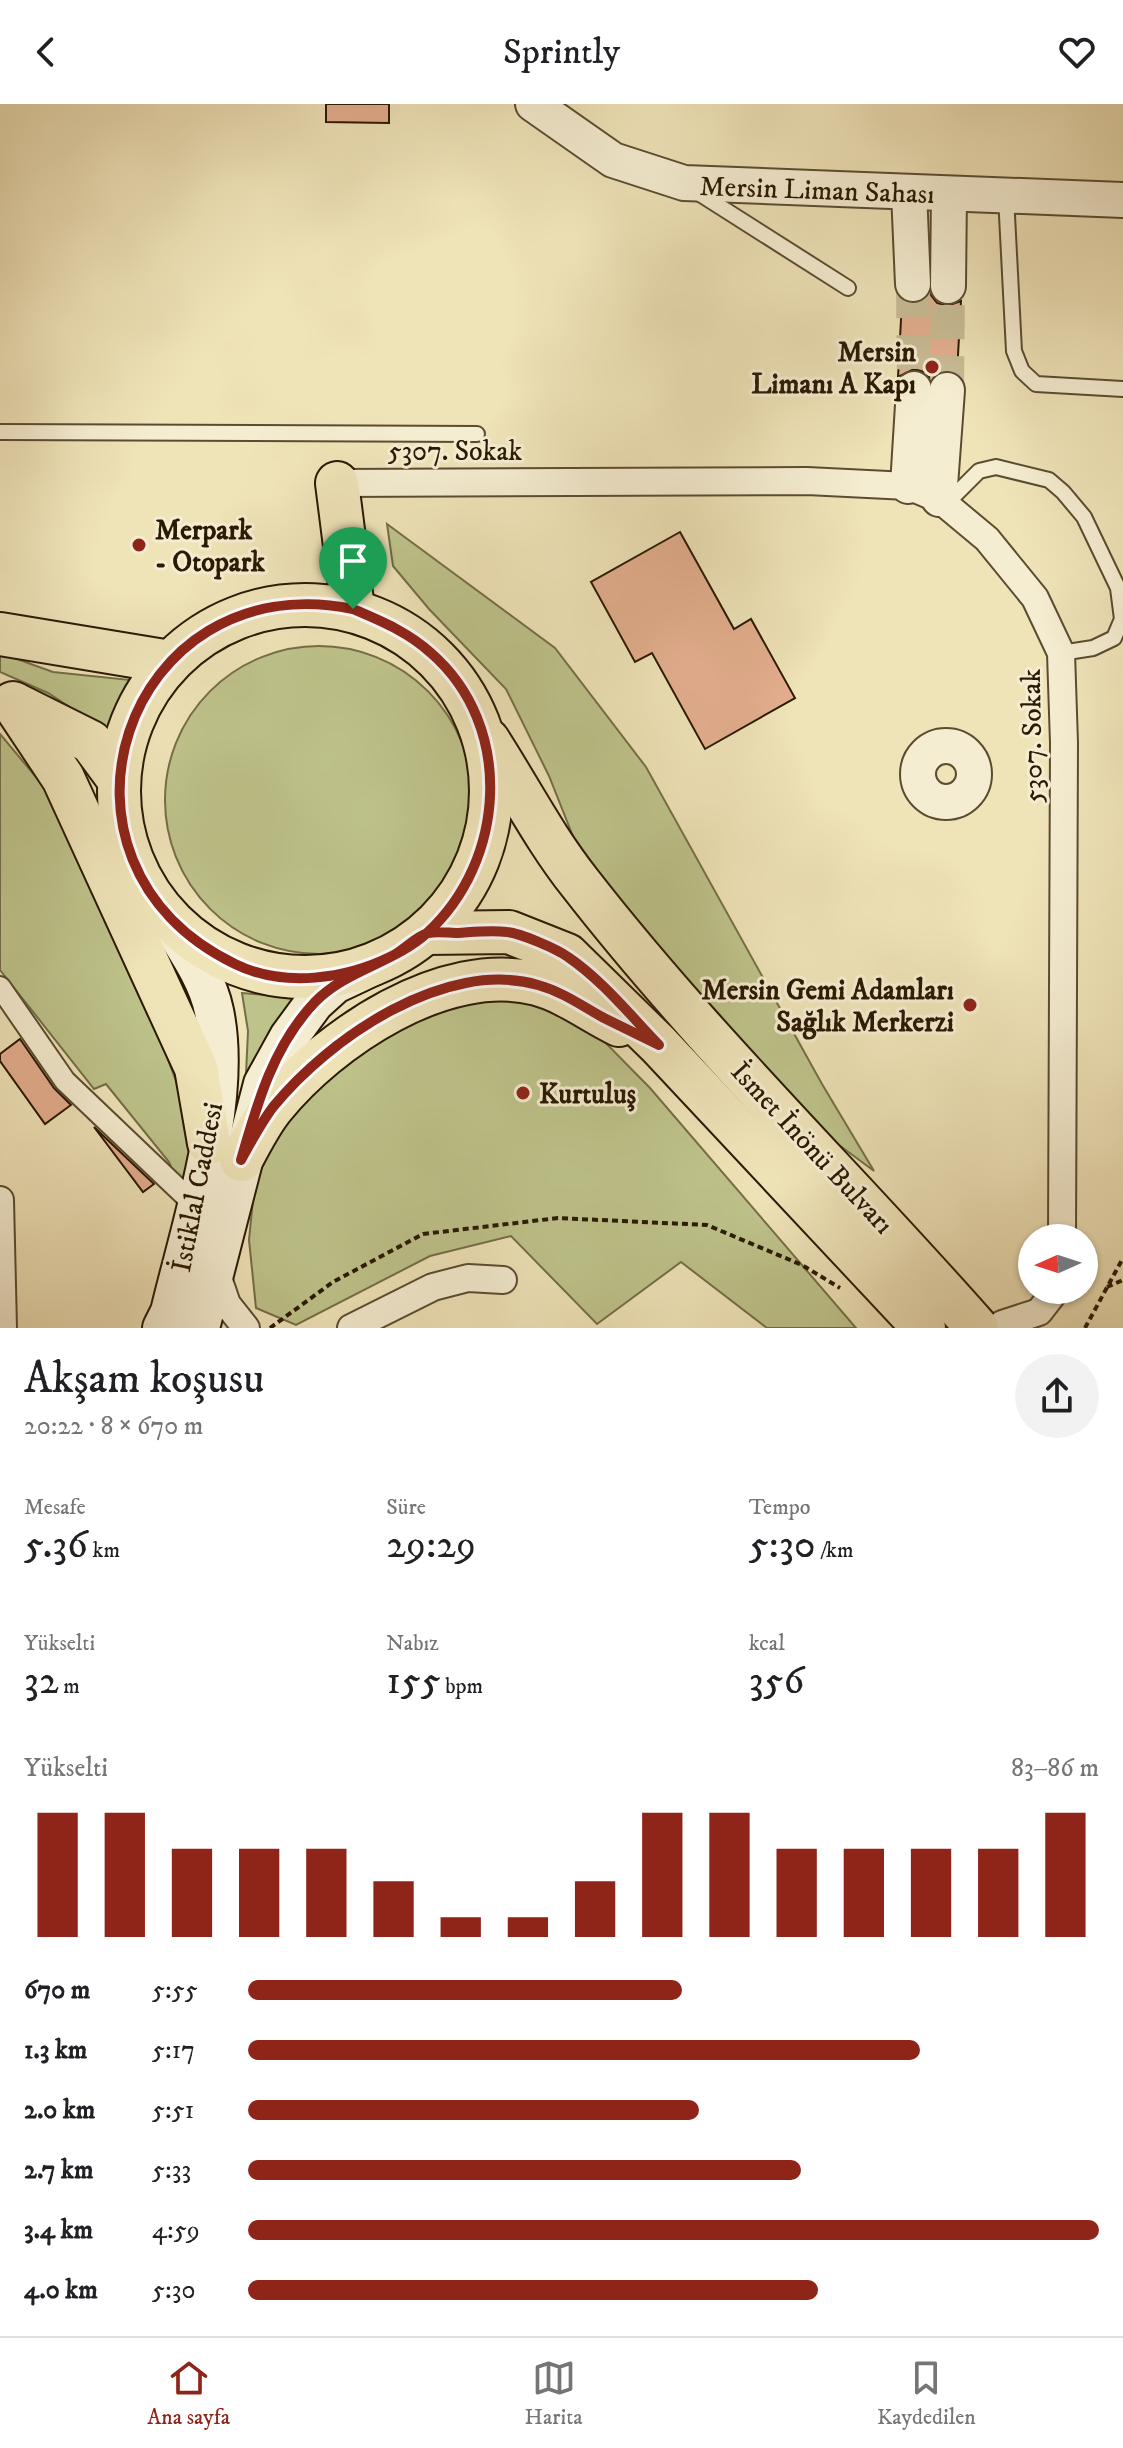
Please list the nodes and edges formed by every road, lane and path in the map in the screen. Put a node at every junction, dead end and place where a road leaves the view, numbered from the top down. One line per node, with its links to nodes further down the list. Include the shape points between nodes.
1 (533, 104): 2 (street, Mersin Liman Sahası, via 613,160)
2 (684, 183): 3 (street, Mersin Liman Sahası); 9 (lane)
3 (909, 192): 4 (street, Mersin Liman Sahası); 7 (street)
4 (949, 194): 5 (street, Mersin Liman Sahası); 8 (street)
5 (1006, 196): 6 (street, Mersin Liman Sahası); 11 (lane, via 1014,351 1022,371 1036,384)
6 (1123, 200)
7 (913, 284)
8 (948, 286)
9 (848, 288)
10 (914, 389): 16 (street)
11 (1123, 389)
12 (947, 390): 16 (street)
13 (0, 432): 14 (lane)
14 (477, 434)
15 (337, 483): 16 (street, 5307. Sokak, via 807,481); 17 (main road)
16 (931, 496): 19 (street, 5307. Sokak, via 987,539 1035,598); 19 (lane, via 996,467 1049,480 1084,517 1118,588 1122,619 1114,638)
17 (353, 609): 20 (main road, via 309,603 243,614 203,633); 22 (main road, via 396,627 433,654 463,690)
18 (0, 634): 20 (main road)
19 (1061, 653): 32 (street, 5307. Sokak)
20 (170, 662): 23 (main road, via 143,697 126,737)
21 (6, 700): 23 (main road, via 91,742); 29 (main road, via 63,778 196,1068)
22 (483, 732): 25 (main road, via 491,775 490,819 478,862 456,901); 47 (main road, İsmet İnönü Bulvarı, via 545,835 589,895 680,1003)
23 (119, 780): 24 (main road, via 122,827 137,873)
24 (164, 913): 26 (main road, via 198,944 238,966 282,977 328,977); 29 (main road, İstiklal Caddesi, via 214,1008 219,1046 214,1123)
25 (427, 933): 26 (main road); 28 (main road, İsmet İnönü Bulvarı, via 509,932 567,955)
26 (373, 966): 29 (main road, İstiklal Caddesi, via 335,984 314,1003 289,1037)
27 (0, 987): 31 (street, via 65,1081)
28 (659, 1045): 29 (main road, via 538,984 467,981 421,996 354,1034 300,1077); 46 (main road, İsmet İnönü Bulvarı)
29 (225, 1152): 31 (main road, İstiklal Caddesi); 34 (main road, İstiklal Caddesi)
30 (0, 1200): 40 (street)
31 (195, 1205): 41 (main road, İstiklal Caddesi)
32 (1062, 1224)
33 (1123, 1258): 37 (path)
34 (215, 1269): 42 (main road, İstiklal Caddesi); 43 (street, via 227,1304)
35 (503, 1280): 45 (street, via 468,1278 433,1287)
36 (1123, 1280): 37 (path)
37 (1106, 1287): 49 (path)
38 (849, 1293): 44 (path, via 802,1265 707,1225 558,1218 423,1234 333,1282)
39 (1045, 1304): 48 (street, via 1039,1312)
40 (3, 1328)
41 (162, 1328)
42 (200, 1328)
43 (246, 1328)
44 (270, 1328)
45 (351, 1328)
46 (924, 1328)
47 (977, 1328)
48 (999, 1328)
49 (1085, 1328)

